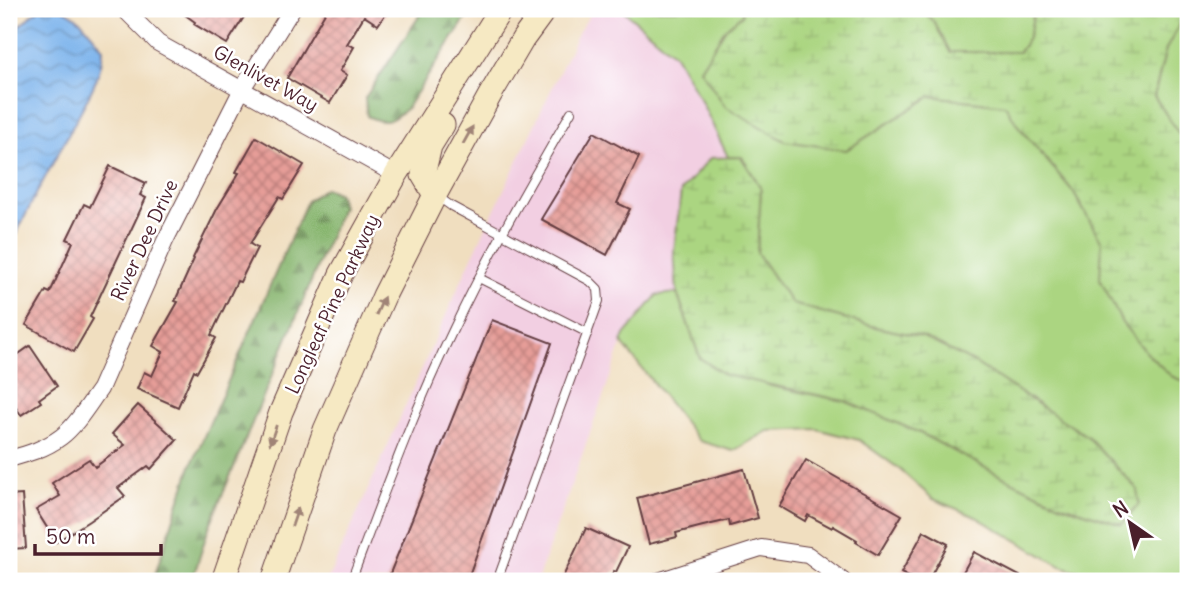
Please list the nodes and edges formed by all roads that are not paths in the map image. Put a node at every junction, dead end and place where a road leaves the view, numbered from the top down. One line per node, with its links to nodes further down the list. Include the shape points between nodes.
1 (124, 9): 6 (street, Glenlivet Way, via 158,43)
2 (292, 9): 6 (street, River Dee Drive)
3 (501, 9): 8 (main road, Longleaf Pine Parkway)
4 (516, 9): 9 (main road, via 430,146 424,175)
5 (545, 9): 9 (main road, one-way to 5, via 523,39)
6 (243, 89): 8 (street, Glenlivet Way); 13 (street, River Dee Drive, via 165,241 100,389 62,437)
7 (571, 112): 10 (lane)
8 (396, 175): 14 (main road, Longleaf Pine Parkway, one-way to 14, via 341,274 281,412)
9 (435, 195): 10 (lane); 15 (main road, one-way to 9, via 326,429 384,296)
10 (501, 233): 11 (lane); 12 (lane, via 598,289 599,302)
11 (479, 278): 12 (lane); 16 (lane, via 415,415)
12 (588, 333): 17 (lane)
13 (9, 460)
14 (223, 581)
15 (273, 581)
16 (351, 581)
17 (497, 581)
18 (658, 581): 19 (street, via 761,548 808,555)
19 (844, 581)

